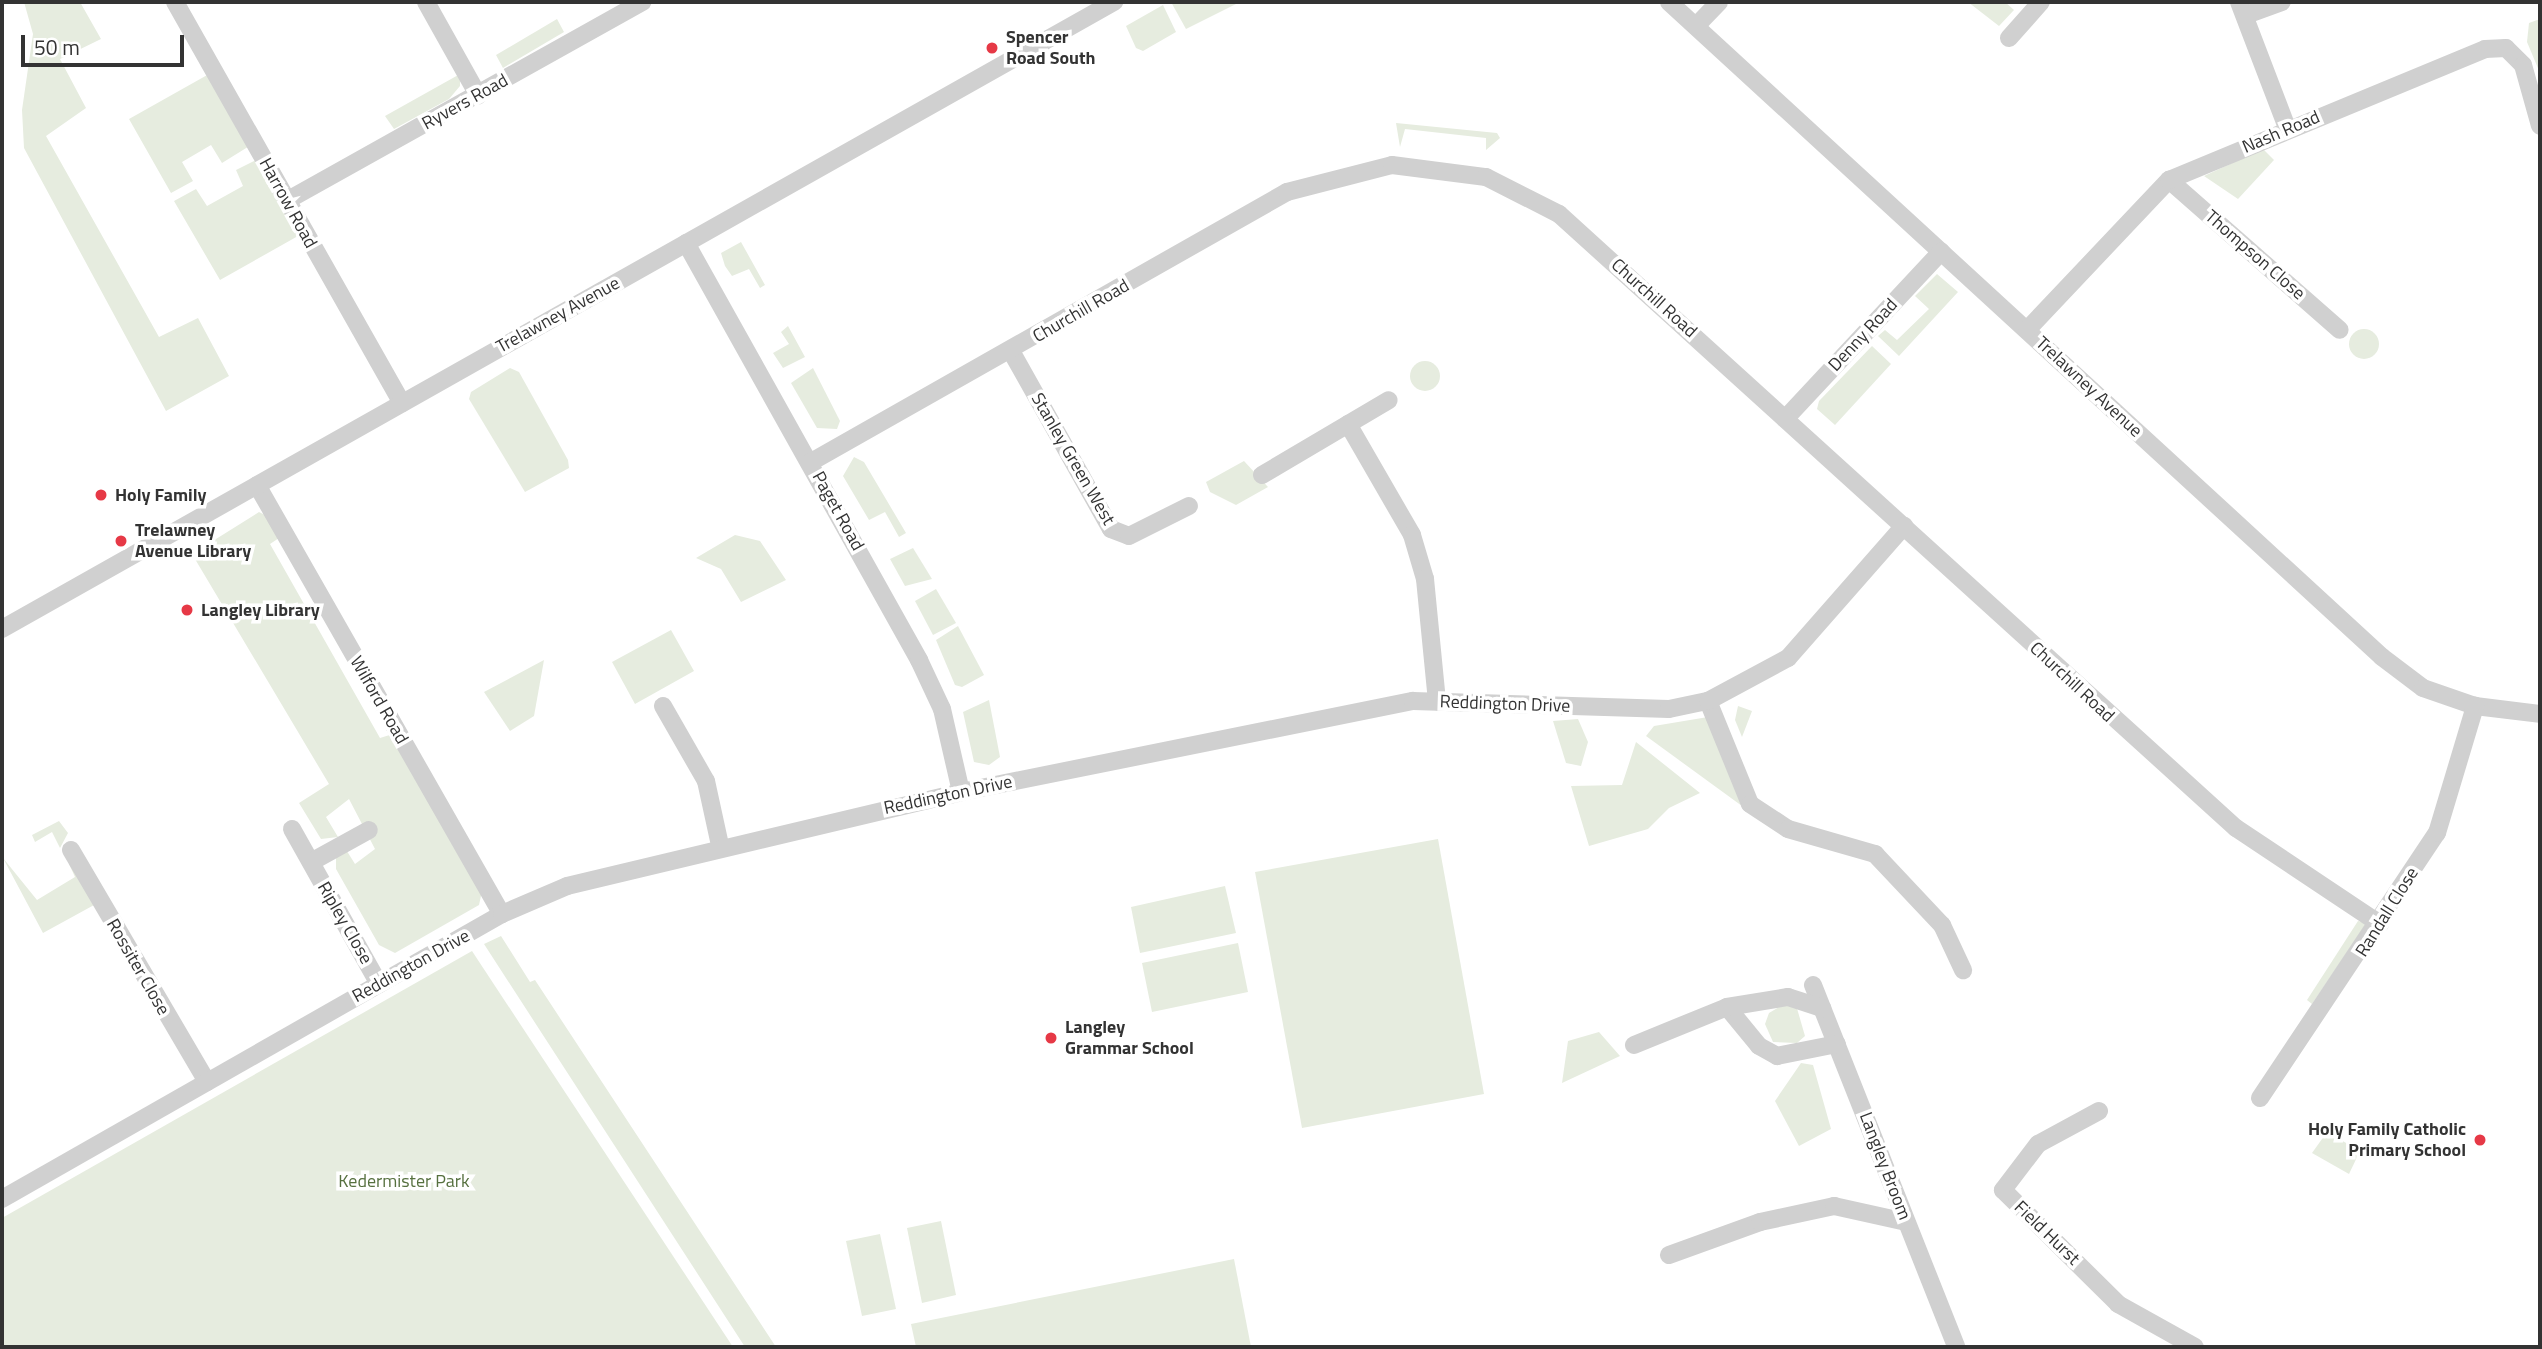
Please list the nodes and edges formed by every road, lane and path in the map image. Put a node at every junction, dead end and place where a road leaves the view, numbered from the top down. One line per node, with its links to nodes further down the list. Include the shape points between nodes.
1 (175, 2): 16 (street, Harrow Road)
2 (426, 2): 12 (street)
3 (642, 2): 12 (street, Ryvers Road)
4 (1114, 2): 17 (street, Trelawney Avenue)
5 (1669, 2): 10 (street, Trelawney Avenue)
6 (1719, 2): 10 (street)
7 (2041, 2): 11 (street)
8 (2282, 2): 9 (street)
9 (2243, 9): 14 (street)
10 (1696, 26): 18 (street, Trelawney Avenue)
11 (2009, 38)
12 (478, 95): 16 (street, Ryvers Road)
13 (2540, 126): 14 (street, Nash Road, via 2523,65 2506,48 2485,49)
14 (2287, 128): 15 (street, Nash Road)
15 (2169, 180): 19 (street, Nash Road); 20 (street, Thompson Close)
16 (288, 201): 23 (street, Harrow Road)
17 (687, 243): 23 (street, Trelawney Avenue); 26 (street, Paget Road)
18 (1941, 252): 19 (street, Trelawney Avenue); 24 (street, Denny Road)
19 (2027, 330): 35 (street, Trelawney Avenue, via 2382,657 2423,688)
20 (2340, 330)
21 (1011, 351): 24 (street, Churchill Road, via 1287,192 1392,165 1415,167 1486,177 1559,214); 26 (street, Churchill Road); 29 (street, Stanley Green West, via 1111,529 1129,536)
22 (1389, 400): 25 (street)
23 (402, 403): 28 (street, Trelawney Avenue)
24 (1785, 419): 30 (street, Churchill Road)
25 (1348, 424): 27 (street); 32 (street, via 1412,535 1425,579)
26 (811, 462): 37 (street, Paget Road, via 942,709)
27 (1262, 475)
28 (257, 485): 31 (street, Trelawney Avenue); 43 (street, Wilford Road)
29 (1189, 506)
30 (1904, 526): 33 (street, Reddington Drive, via 1788,658); 44 (street, Churchill Road, via 2236,828)
31 (2, 629)
32 (1437, 701): 33 (street, Reddington Drive, via 1669,709); 37 (street, Reddington Drive)
33 (1708, 701): 45 (street, via 1750,804 1788,829 1875,854 1942,925)
34 (663, 706): 40 (street, via 706,781)
35 (2475, 706): 36 (street, Trelawney Avenue); 44 (street, Randall Close, via 2437,833)
36 (2540, 714)
37 (961, 792): 40 (street, Reddington Drive)
38 (292, 829): 42 (street, Ripley Close)
39 (369, 830): 42 (street, Ripley Close)
40 (720, 845): 43 (street, Reddington Drive, via 566,886)
41 (71, 850): 52 (street, Rossiter Close)
42 (311, 862): 46 (street, Ripley Close)
43 (502, 914): 46 (street, Reddington Drive)
44 (2380, 924): 53 (street, Randall Close)
45 (1964, 970)
46 (379, 984): 52 (street, Reddington Drive)
47 (1813, 985): 49 (street, Langley Broom)
48 (1727, 1007): 49 (street, via 1788,997); 50 (street, via 1759,1046 1777,1056); 51 (street)
49 (1822, 1008): 50 (street, Langley Broom)
50 (1836, 1044): 56 (street, Langley Broom)
51 (1634, 1045)
52 (207, 1082): 55 (street, Reddington Drive)
53 (2260, 1098)
54 (2099, 1111): 59 (street, Field Hurst, via 2038,1144 2003,1190 2118,1304)
55 (2, 1199)
56 (1906, 1222): 57 (street, via 1833,1206 1760,1222); 58 (street, Langley Broom)
57 (1669, 1255)
58 (1956, 1347)
59 (2195, 1347)

